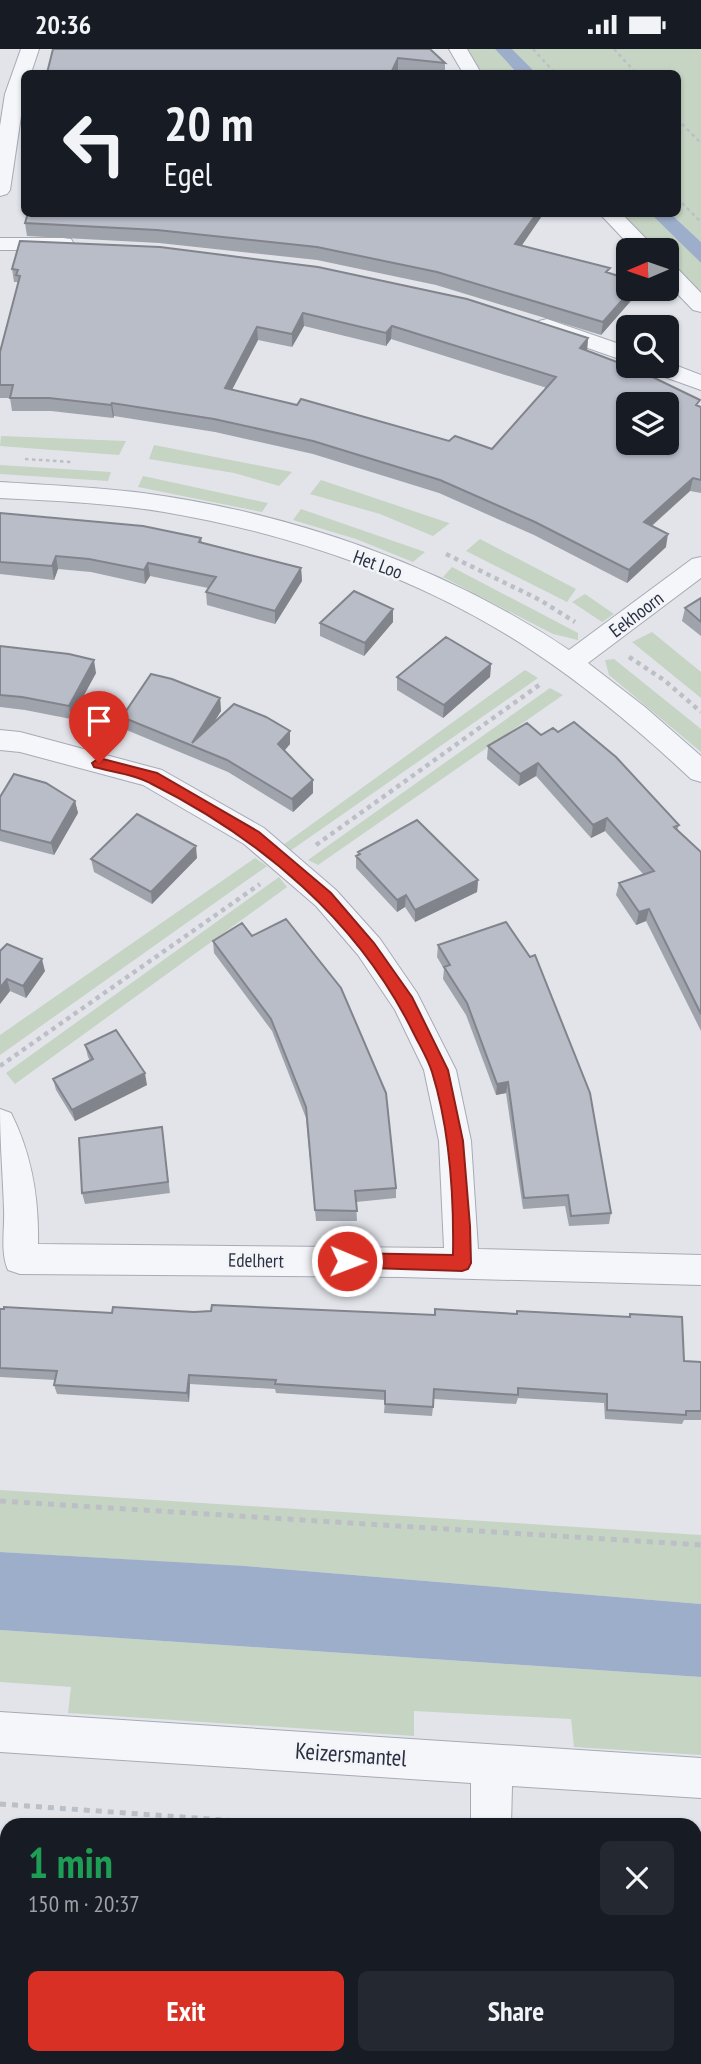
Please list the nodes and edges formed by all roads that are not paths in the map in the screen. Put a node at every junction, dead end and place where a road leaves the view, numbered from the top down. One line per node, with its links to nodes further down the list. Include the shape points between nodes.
1 (30, 49): 3 (street)
2 (458, 49): 4 (street)
3 (25, 70)
4 (470, 70)
5 (20, 94): 6 (street)
6 (0, 190)
7 (613, 217): 8 (street)
8 (634, 238)
9 (0, 244): 10 (street)
10 (80, 244)
11 (679, 283): 12 (street)
12 (701, 305)
13 (522, 319): 14 (street)
14 (616, 351)
15 (679, 375): 16 (street)
16 (701, 383)
17 (0, 490): 19 (street, Het Loo, via 163,504 297,536 413,577 508,624)
18 (701, 565): 19 (street, Eekhoorn)
19 (570, 663): 21 (street, Het Loo)
20 (0, 740): 24 (street, via 20,741 152,777 254,836 326,898 369,947 406,1002 440,1070 455,1141)
21 (701, 772)
22 (0, 1123): 23 (street, Edelhert, via 22,1194)
23 (10, 1259): 24 (street, Edelhert)
24 (462, 1263): 25 (street, Edelhert)
25 (701, 1270)
26 (0, 1732): 27 (street, Keizersmantel)
27 (492, 1763): 28 (street, Keizersmantel); 29 (street)
28 (701, 1778)
29 (491, 1818)

